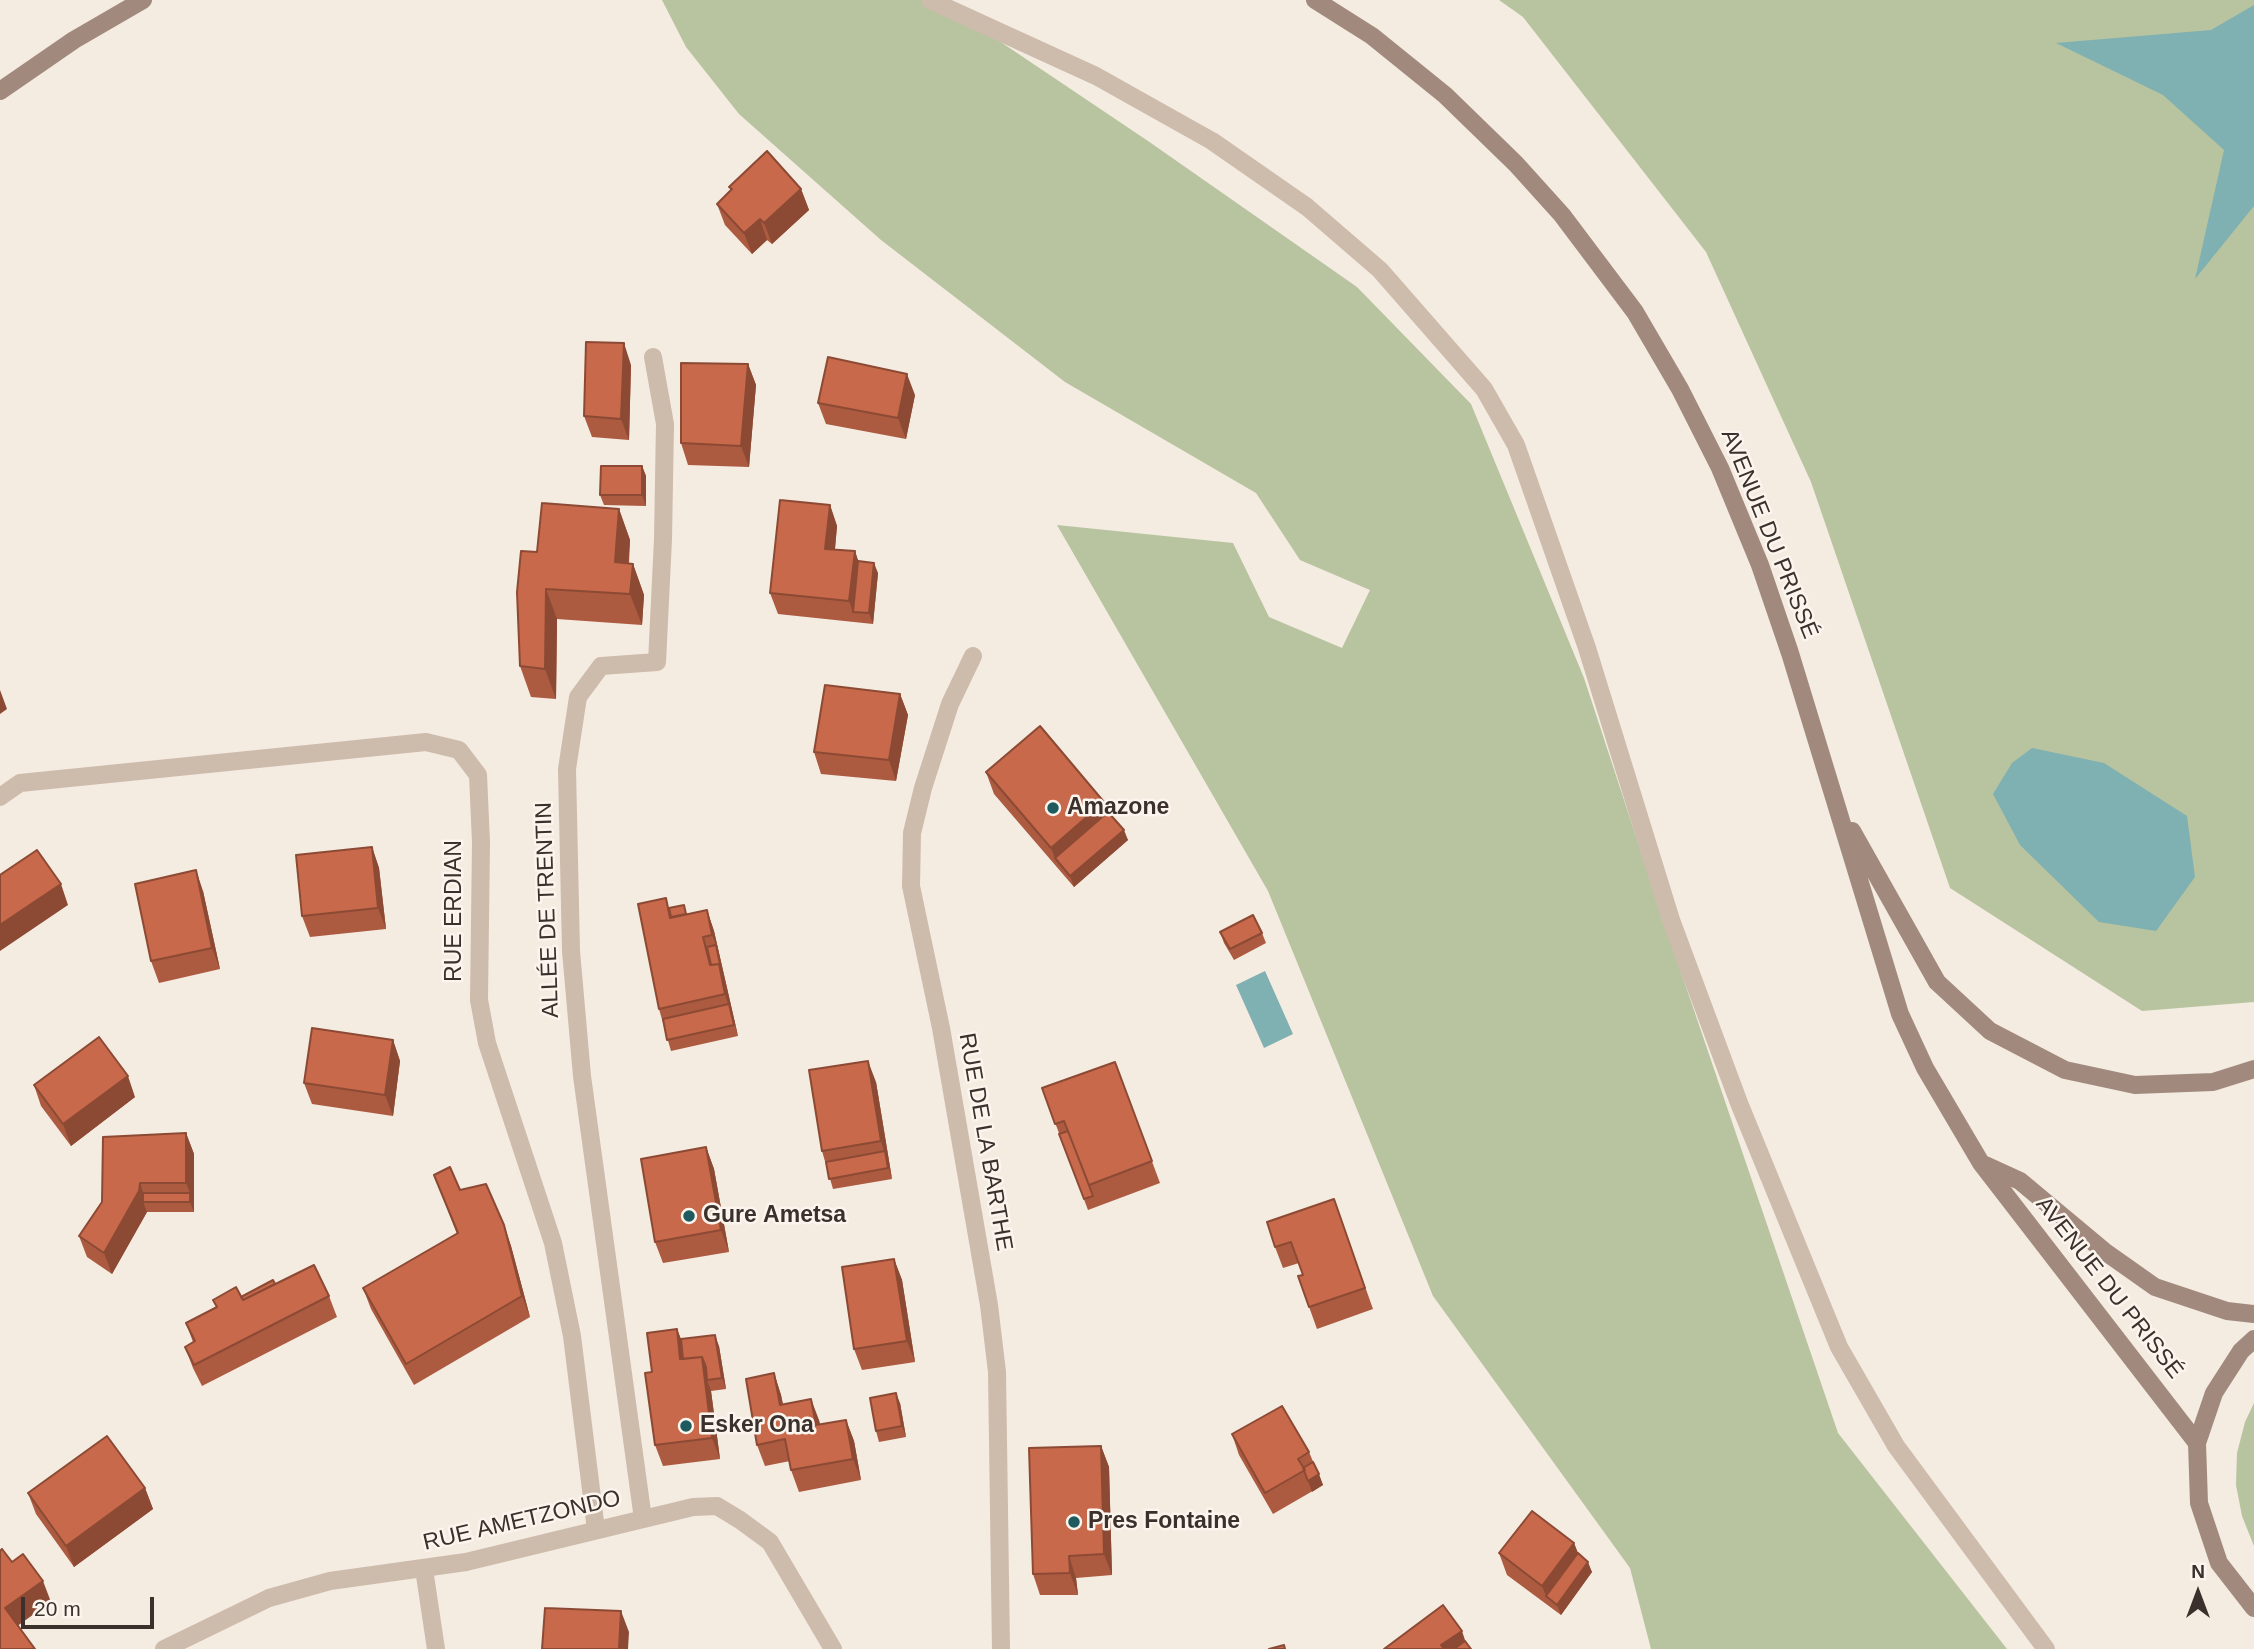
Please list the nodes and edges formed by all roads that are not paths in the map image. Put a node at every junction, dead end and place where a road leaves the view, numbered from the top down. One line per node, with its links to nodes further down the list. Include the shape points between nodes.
1 (143, 0): 4 (main road)
2 (930, 0): 22 (street, via 1096,76 1212,141 1307,207 1380,270 1484,389 1516,445 1587,648 1671,920 1839,1347 1896,1446)
3 (1315, 0): 8 (main road, AVENUE DU PRISSÉ, via 1372,36 1472,121 1562,215 1635,312 1720,468 1760,565)
4 (0, 91)
5 (653, 357): 14 (street, ALLÉE DE TRENTIN, via 665,424 657,662 601,666 578,696 566,769 571,951 582,1076)
6 (973, 656): 21 (street, RUE DE LA BARTHE, via 950,704 923,788 912,833 911,886 941,1028 997,1372)
7 (0, 797): 15 (street, RUE ERDIAN, via 20,783 426,743 459,750 478,775 479,1000 487,1043 553,1243 572,1336)
8 (1836, 803): 9 (main road, via 1937,982 1990,1031 2065,1070 2135,1085 2213,1082); 10 (main road, AVENUE DU PRISSÉ, via 1900,1014 1925,1069)
9 (2254, 1069)
10 (1981, 1163): 11 (main road, AVENUE DU PRISSÉ, via 2020,1181 2155,1287 2227,1311); 13 (main road, AVENUE DU PRISSÉ)
11 (2254, 1314)
12 (2254, 1339): 13 (main road, via 2214,1393)
13 (2197, 1443): 17 (main road, via 2199,1503 2219,1563)
14 (643, 1519): 15 (street, RUE AMETZONDO); 20 (street, RUE AMETZONDO, via 716,1506 740,1520 770,1542)
15 (596, 1530): 16 (street, RUE AMETZONDO)
16 (424, 1569): 18 (street, RUE AMETZONDO, via 330,1581 269,1598); 19 (street)
17 (2254, 1608)
18 (164, 1649)
19 (436, 1649)
20 (833, 1649)
21 (1002, 1649)
22 (2046, 1649)

